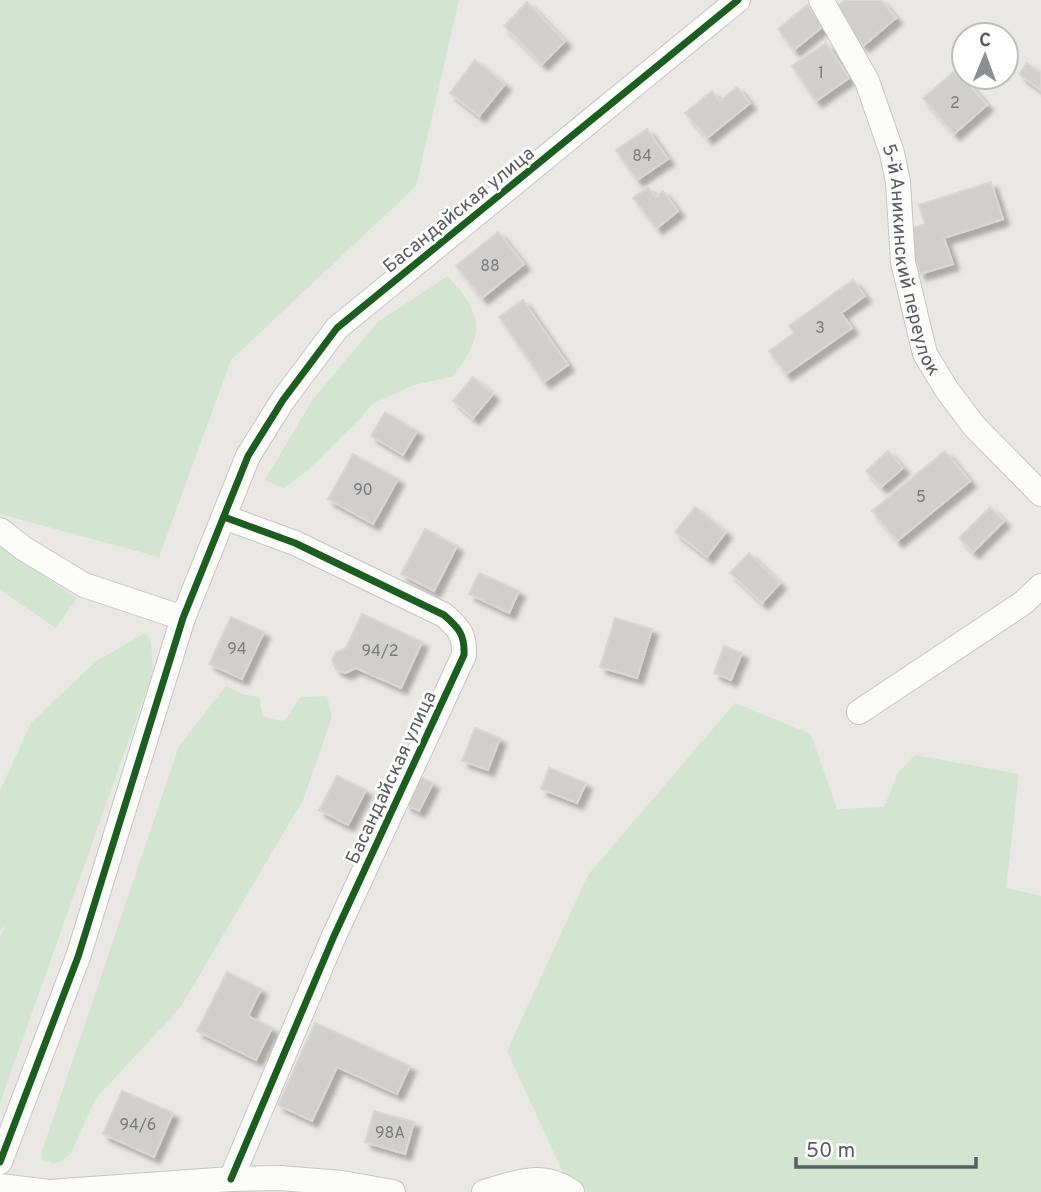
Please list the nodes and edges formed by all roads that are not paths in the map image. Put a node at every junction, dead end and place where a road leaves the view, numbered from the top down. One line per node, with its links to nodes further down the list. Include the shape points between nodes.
1 (738, 0): 4 (street, Басандайская улица, via 337,328 248,456)
2 (821, 0): 3 (street, 5-й Аникинский переулок, via 867,81 892,153 903,262 925,354 974,426)
3 (1041, 494)
4 (224, 517): 7 (street, Басандайская улица); 10 (street, Басандайская улица, via 295,543 444,615 465,640 464,655 334,936)
5 (0, 530): 7 (street, via 83,585)
6 (1041, 586): 8 (street, via 1023,603)
7 (183, 618): 9 (street, Басандайская улица, via 78,957)
8 (859, 712)
9 (0, 1161)
10 (231, 1179): 11 (street, via 49,1192); 12 (street, via 280,1178)
11 (0, 1186)
12 (393, 1192)
13 (484, 1192): 14 (street, via 531,1179 552,1180)
14 (572, 1192)

